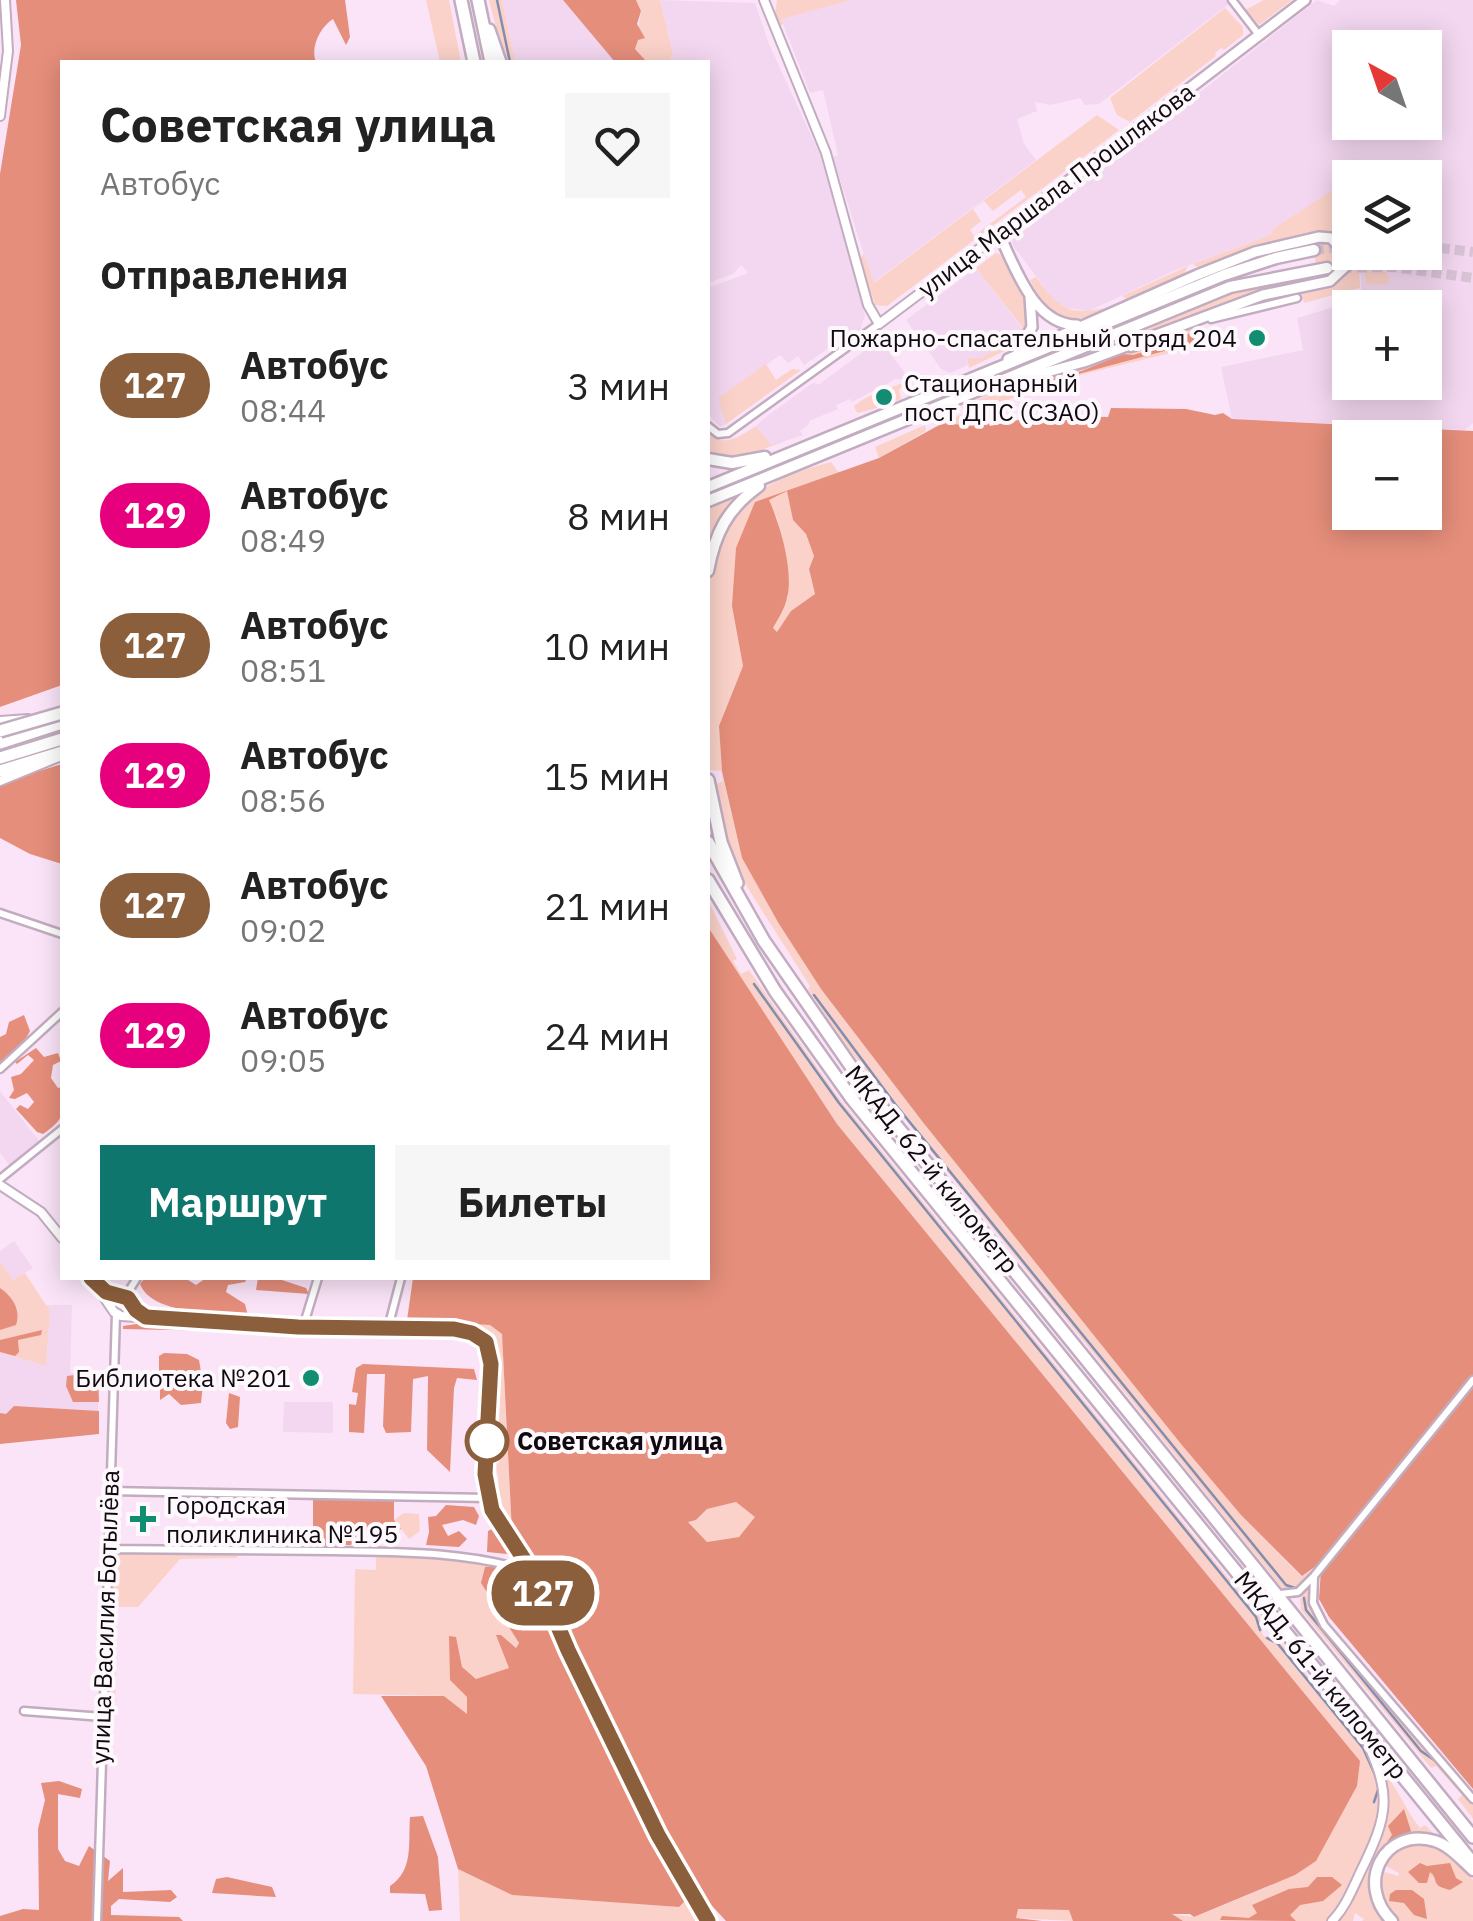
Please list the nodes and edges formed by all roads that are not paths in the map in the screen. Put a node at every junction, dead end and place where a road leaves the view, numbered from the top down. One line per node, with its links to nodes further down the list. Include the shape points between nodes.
1 (5, 0): 11 (street, via 8,51)
2 (461, 0): 8 (highway)
3 (764, 0): 18 (street, via 826,153)
4 (1232, 0): 7 (street)
5 (1305, 0): 7 (main road, улица Маршала Прошлякова)
6 (479, 4): 9 (highway); 10 (highway)
7 (1259, 34): 12 (main road, улица Маршала Прошлякова)
8 (474, 60)
9 (491, 60)
10 (499, 60)
11 (0, 116)
12 (998, 234): 15 (main road); 18 (street, улица Маршала Прошлякова)
13 (1314, 250): 21 (main road, via 1224,275)
14 (1326, 268): 22 (main road, via 1230,287)
15 (1027, 290): 17 (main road, via 1050,317); 20 (main road, via 1031,335)
16 (1297, 298): 19 (street)
17 (1085, 323): 19 (main road, via 1279,246 1326,237 1346,252 1345,267 1330,281 1263,295); 20 (main road)
18 (879, 324): 23 (street, улица Маршала Прошлякова, via 728,434)
19 (1122, 347): 22 (main road)
20 (1012, 357): 21 (main road)
21 (985, 374): 24 (main road)
22 (990, 386): 26 (main road)
23 (710, 428)
24 (795, 450): 25 (main road, via 744,462); 27 (main road)
25 (710, 459)
26 (784, 470): 28 (main road); 29 (main road, via 728,513)
27 (710, 486)
28 (710, 500)
29 (710, 562)
30 (60, 717): 33 (street)
31 (60, 717): 34 (highway, bridge)
32 (60, 718): 36 (highway)
33 (0, 721)
34 (0, 731)
35 (60, 740): 39 (highway)
36 (0, 743)
37 (60, 755): 40 (highway)
38 (60, 755): 41 (street)
39 (0, 758)
40 (0, 771)
41 (0, 780)
42 (710, 788): 47 (highway, via 729,865)
43 (710, 847): 47 (highway, МКАД, 62-й километр)
44 (710, 883): 64 (highway, МКАД, 62-й километр, via 810,1044)
45 (0, 913): 46 (street)
46 (60, 933)
47 (764, 942): 63 (highway, МКАД, 62-й километр, via 866,1088)
48 (60, 1014): 49 (street)
49 (0, 1069)
50 (60, 1131): 51 (street)
51 (0, 1182): 52 (street)
52 (60, 1236)
53 (136, 1280): 57 (street)
54 (317, 1280): 60 (street)
55 (400, 1280): 61 (street)
56 (93, 1281): 57 (street); 58 (street)
57 (126, 1298): 58 (street, via 130,1311); 58 (street, via 113,1301); 59 (street)
58 (118, 1313): 59 (street); 65 (street, улица Василия Ботылёва)
59 (146, 1317): 60 (street)
60 (303, 1327): 61 (street)
61 (388, 1328): 66 (street, via 454,1329 489,1348)
62 (1473, 1380): 69 (street)
63 (1183, 1476): 70 (highway, МКАД, 61-й километр)
64 (1168, 1488): 71 (highway, МКАД, 61-й километр)
65 (109, 1490): 66 (street); 67 (street, улица Василия Ботылёва)
66 (488, 1498): 68 (street)
67 (107, 1549): 68 (street, via 472,1556); 73 (street, улица Василия Ботылёва)
68 (533, 1572): 80 (street, via 658,1835)
69 (1314, 1576): 70 (street, via 1291,1595); 74 (street, via 1314,1603 1324,1624)
70 (1275, 1592): 75 (highway, МКАД, 61-й километр)
71 (1348, 1707): 78 (highway, МКАД, 61-й километр); 81 (street, via 1376,1760 1385,1798 1375,1842)
72 (24, 1711): 73 (street)
73 (103, 1718): 79 (street, улица Василия Ботылёва)
74 (1473, 1799)
75 (1458, 1818): 76 (main road); 77 (highway, МКАД, 61-й километр)
76 (1473, 1829)
77 (1473, 1837)
78 (1473, 1866): 82 (main road, via 1433,1841 1397,1845 1383,1856 1374,1880 1379,1906)
79 (97, 1921)
80 (708, 1921)
81 (1332, 1921)
82 (1392, 1921)

